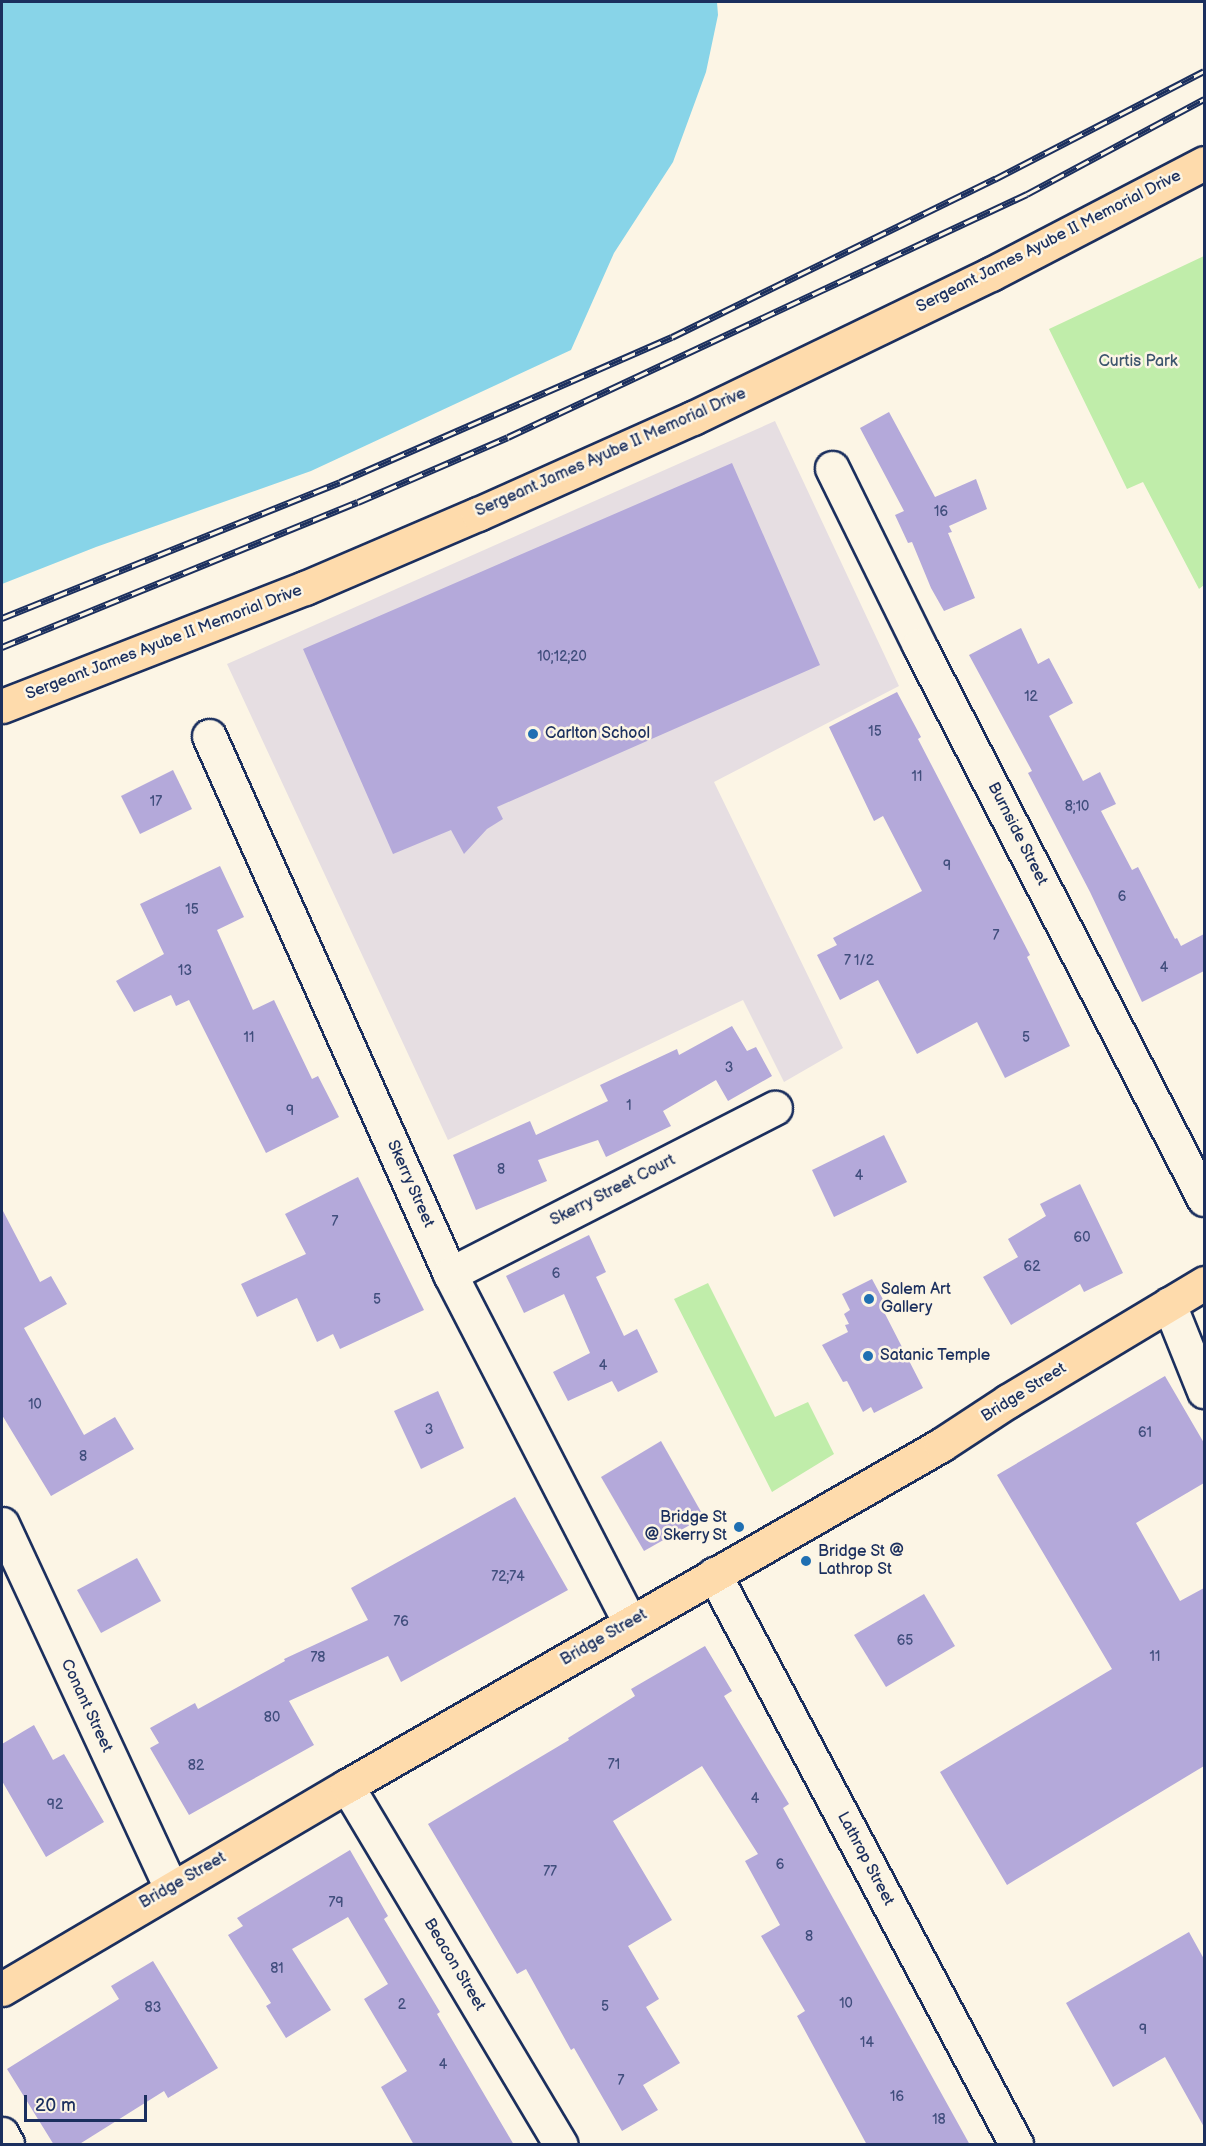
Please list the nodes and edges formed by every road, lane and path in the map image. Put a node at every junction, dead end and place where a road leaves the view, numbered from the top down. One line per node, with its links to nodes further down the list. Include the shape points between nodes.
1 (1204, 163): 3 (main road, Sergeant James Ayube II Memorial Drive, via 991,274 671,428 304,588)
2 (832, 468): 6 (street, Burnside Street)
3 (2, 706)
4 (208, 736): 7 (street, Skerry Street)
5 (775, 1107): 7 (street, Skerry Street Court)
6 (1204, 1198)
7 (450, 1274): 13 (street, Skerry Street)
8 (1204, 1283): 9 (main road, Bridge Street)
9 (1169, 1304): 10 (street); 12 (main road, Bridge Street, via 941,1445)
10 (1204, 1391)
11 (2, 1524): 15 (street, Conant Street)
12 (714, 1574): 13 (main road, Bridge Street); 20 (street, Lathrop Street)
13 (630, 1623): 14 (main road, Bridge Street)
14 (347, 1786): 15 (main road, Bridge Street); 19 (street, Beacon Street)
15 (171, 1888): 16 (main road, Bridge Street)
16 (2, 1989)
17 (2, 2134): 18 (street)
18 (7, 2145)
19 (560, 2145)
20 (1016, 2145)

